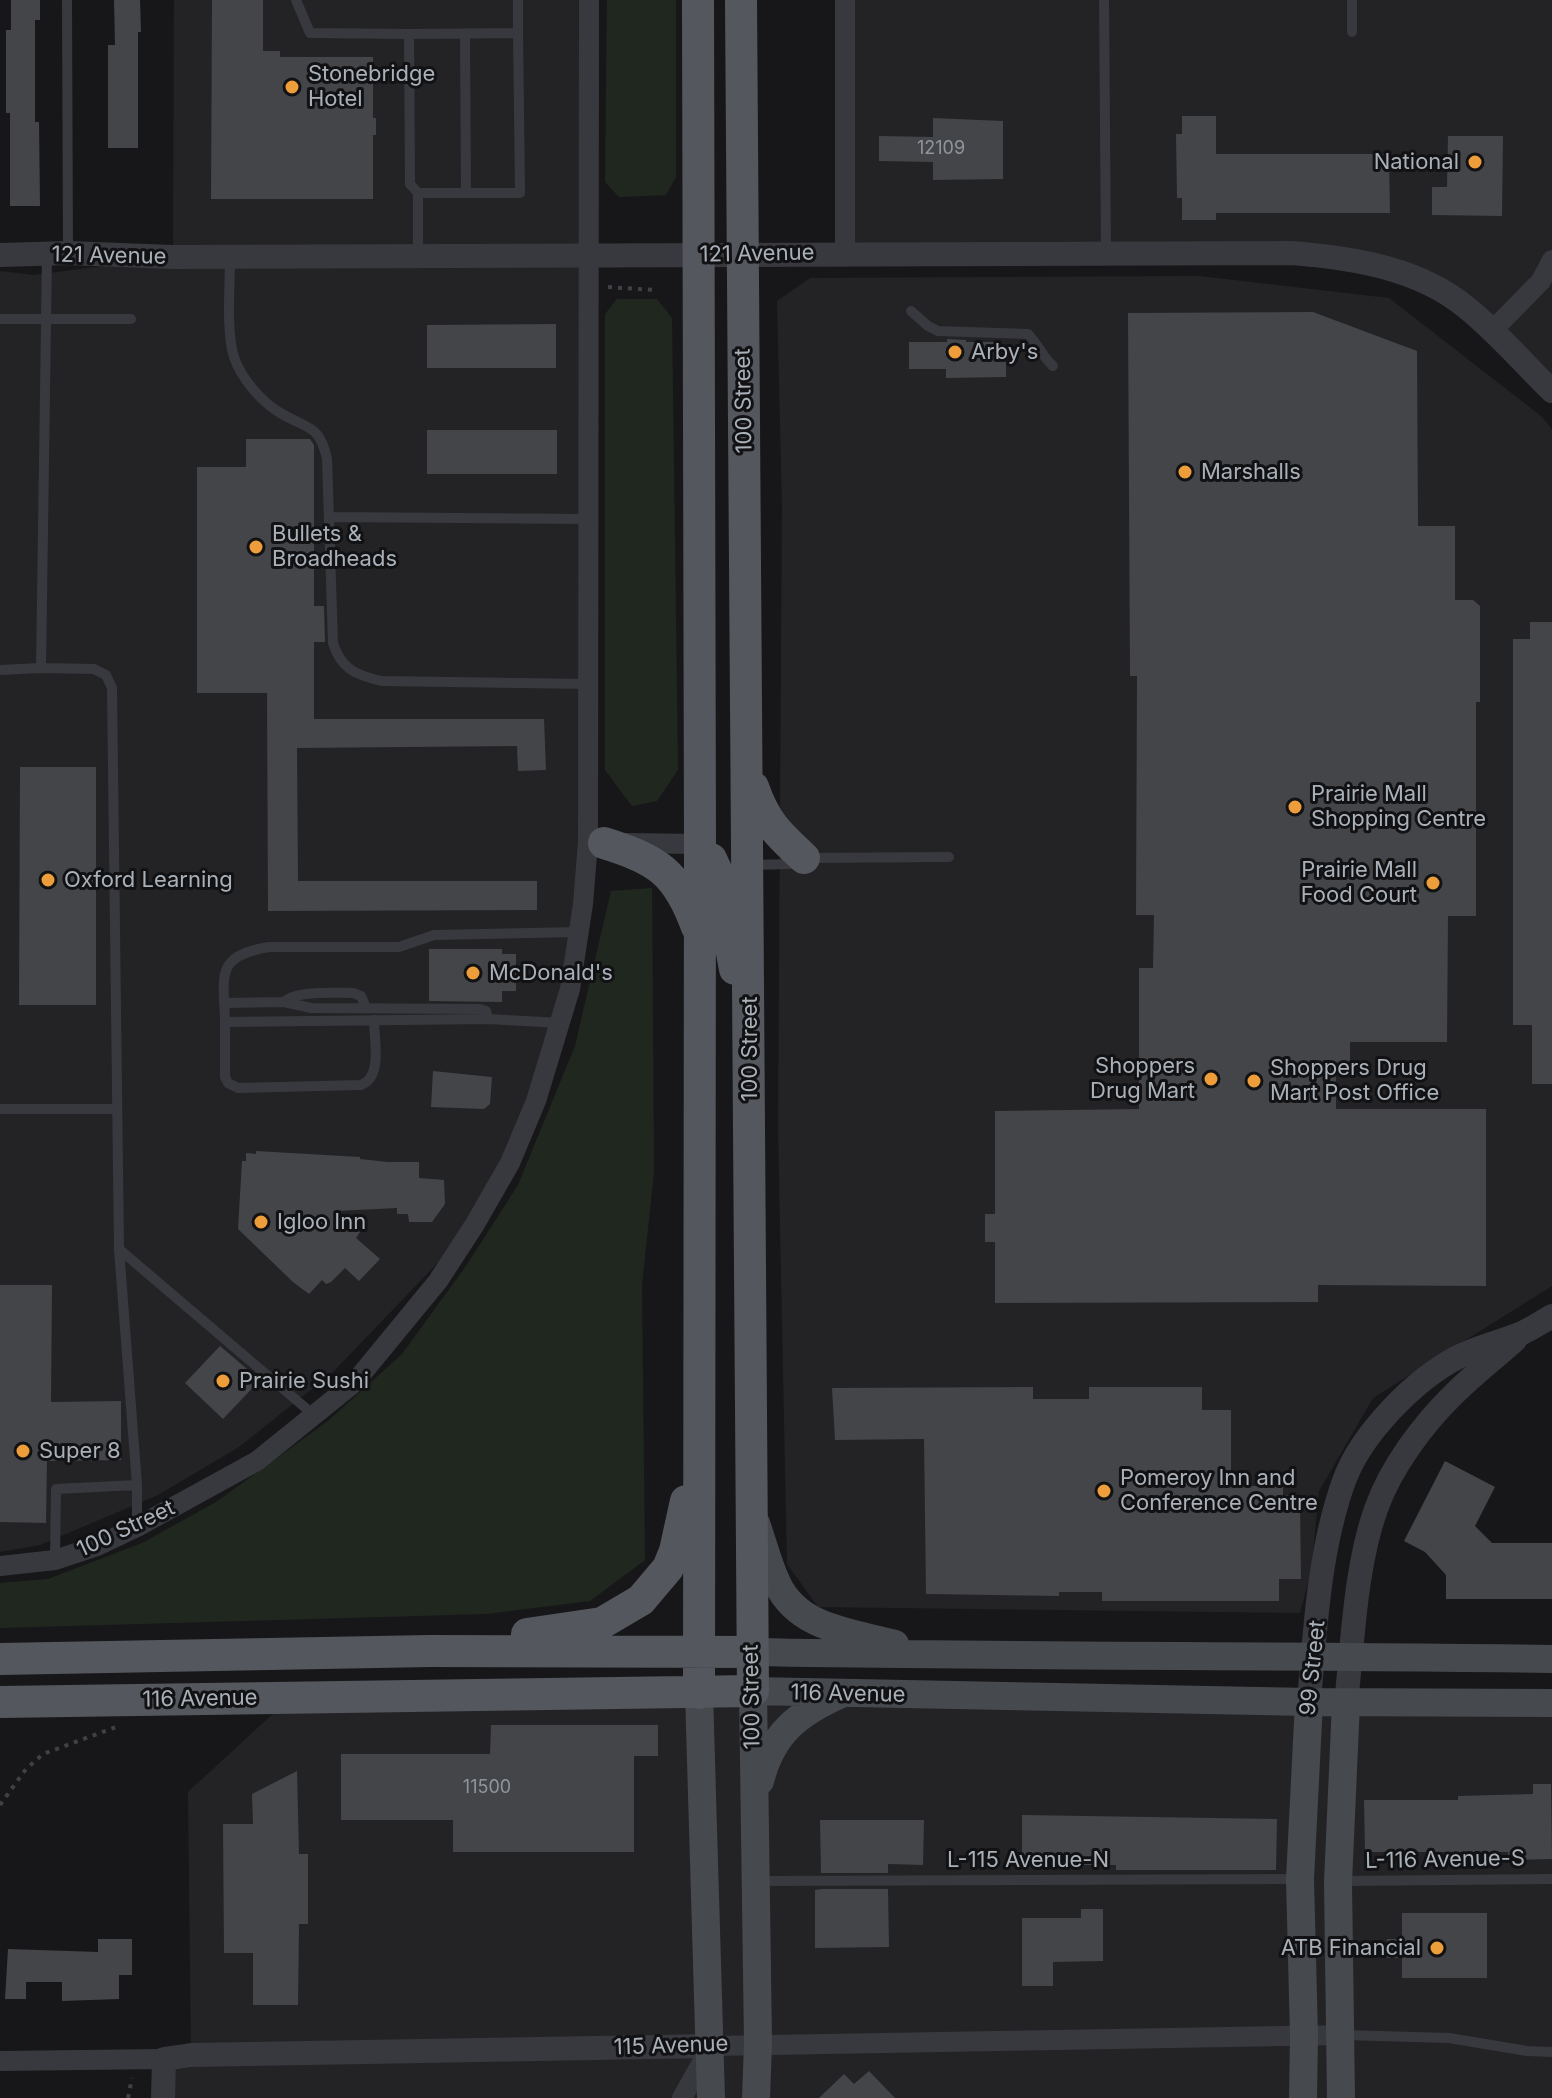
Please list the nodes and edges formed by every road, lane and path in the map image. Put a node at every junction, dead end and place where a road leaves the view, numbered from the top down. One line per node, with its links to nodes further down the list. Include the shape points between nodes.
1 (67, 0): 17 (lane)
2 (296, 0): 12 (lane, via 310,33)
3 (518, 0): 11 (lane)
4 (589, 0): 23 (street, 100 Street)
5 (698, 0): 20 (main road, 100 Street)
6 (741, 0): 21 (main road, 100 Street)
7 (845, 0): 16 (street)
8 (1104, 0): 18 (lane)
9 (1352, 0): 10 (lane)
10 (1352, 32)
11 (518, 33): 13 (lane); 15 (lane, via 520,193)
12 (409, 34): 13 (lane); 14 (lane, via 410,184)
13 (465, 34): 15 (lane)
14 (418, 193): 15 (lane); 22 (lane)
15 (466, 193)
16 (845, 253): 18 (street, 121 Avenue); 21 (street, 121 Avenue)
17 (57, 254): 19 (street, 121 Avenue); 24 (street, 121 Avenue); 30 (lane)
18 (1106, 254): 32 (street, 121 Avenue, via 1345,257 1425,281)
19 (0, 255)
20 (699, 255): 21 (street, 121 Avenue); 23 (street, 121 Avenue); 37 (main road, 100 Street)
21 (743, 255): 41 (main road, 100 Street)
22 (418, 256): 23 (street, 121 Avenue); 24 (street, 121 Avenue)
23 (590, 256): 36 (street, 100 Street)
24 (230, 257): 35 (lane, via 234,357 268,404 309,426 324,442)
25 (1552, 260): 32 (street, via 1541,281)
26 (606, 287): 27 (path)
27 (655, 290)
28 (911, 311): 33 (lane, via 938,331 1028,334)
29 (0, 319): 30 (lane)
30 (45, 319): 31 (lane); 38 (lane)
31 (131, 319)
32 (1492, 331): 34 (street)
33 (1053, 366)
34 (1552, 391)
35 (329, 517): 36 (lane); 40 (lane, via 333,643 351,672 381,681)
36 (589, 519): 40 (street, 100 Street)
37 (699, 644): 43 (main road, 100 Street); 46 (main road, via 720,823 730,845)
38 (41, 668): 39 (lane); 56 (lane, via 94,669 106,675 112,688)
39 (0, 670)
40 (589, 684): 42 (street, 100 Street)
41 (748, 774): 45 (main road, via 762,813); 46 (main road, 100 Street)
42 (596, 842): 43 (street); 47 (main road, via 658,865 679,890); 48 (street, 100 Street)
43 (700, 844): 47 (main road, 100 Street); 54 (main road, via 717,872)
44 (949, 857): 45 (lane)
45 (804, 858): 46 (lane, via 790,864)
46 (749, 865): 54 (main road, 100 Street)
47 (698, 931): 61 (main road, 100 Street)
48 (579, 932): 49 (lane, via 434,935 399,947 249,951 228,964); 53 (street, 100 Street)
49 (224, 1003): 50 (lane, via 480,1009); 52 (lane)
50 (488, 1019): 51 (lane); 53 (lane)
51 (374, 1020): 52 (lane); 52 (lane, via 370,1082 238,1088 225,1077)
52 (225, 1022)
53 (560, 1023): 60 (street, 100 Street, via 510,1163 475,1224 438,1281 355,1382)
54 (750, 1043): 63 (main road, 100 Street)
55 (0, 1109): 56 (lane)
56 (115, 1109): 57 (lane)
57 (119, 1249): 60 (lane); 62 (lane)
58 (1552, 1316): 59 (street, 99 Street)
59 (1524, 1332): 70 (street, 99 Street, via 1458,1357 1435,1372 1408,1393 1362,1447 1336,1509); 72 (street, 99 Street, via 1455,1393 1387,1483 1364,1556)
60 (315, 1416): 64 (street, 100 Street, via 257,1461)
61 (701, 1443): 67 (main road, via 675,1551 641,1600 602,1623); 68 (main road, 100 Street)
62 (137, 1485): 64 (lane); 65 (lane, via 56,1489)
63 (752, 1513): 69 (main road, 100 Street); 71 (main road, via 777,1583 798,1612 824,1625)
64 (137, 1527): 65 (street, 100 Street)
65 (55, 1560): 66 (street, 100 Street)
66 (0, 1566)
67 (430, 1651): 68 (main road, 116 Avenue); 73 (main road, 116 Avenue)
68 (699, 1651): 69 (main road, 116 Avenue); 76 (main road, 100 Street)
69 (752, 1652): 71 (main road, 116 Avenue); 75 (main road, 100 Street)
70 (1313, 1655): 71 (main road, 116 Avenue); 72 (main road, 116 Avenue); 79 (street, 99 Street)
71 (938, 1656)
72 (1351, 1656): 74 (main road, 116 Avenue); 80 (street, 99 Street)
73 (0, 1659)
74 (1552, 1659)
75 (753, 1691): 76 (main road, 116 Avenue); 77 (main road, 116 Avenue); 84 (main road, 100 Street)
76 (699, 1693): 78 (main road, 116 Avenue); 92 (main road, 100 Street)
77 (844, 1694): 79 (main road, 116 Avenue); 84 (main road, via 811,1708 774,1744)
78 (0, 1702)
79 (1309, 1702): 80 (main road, 116 Avenue); 85 (main road, 99 Street)
80 (1346, 1703): 81 (main road, 116 Avenue); 88 (main road, 99 Street)
81 (1552, 1703)
82 (128, 1725): 83 (path, via 43,1754)
83 (0, 1805)
84 (753, 1809): 87 (main road, 100 Street)
85 (1300, 1879): 87 (lane, L-115 Avenue-N); 90 (main road, 99 Street)
86 (1552, 1879): 88 (lane, L-116 Avenue-S)
87 (755, 1881): 91 (main road, 100 Street)
88 (1338, 1882): 89 (main road, 99 Street)
89 (1342, 2035): 90 (street, 115 Avenue); 93 (lane, via 1449,2038); 101 (main road, 99 Street)
90 (1304, 2036): 91 (street, 115 Avenue); 100 (main road, 99 Street)
91 (758, 2043): 92 (street, 115 Avenue); 99 (main road, 100 Street)
92 (711, 2046): 94 (street, 115 Avenue); 97 (street); 98 (main road, 100 Street)
93 (1552, 2052)
94 (164, 2059): 95 (street, 115 Avenue); 96 (street)
95 (0, 2061)
96 (163, 2098)
97 (682, 2098)
98 (711, 2098)
99 (756, 2098)
100 (1303, 2098)
101 (1341, 2098)

